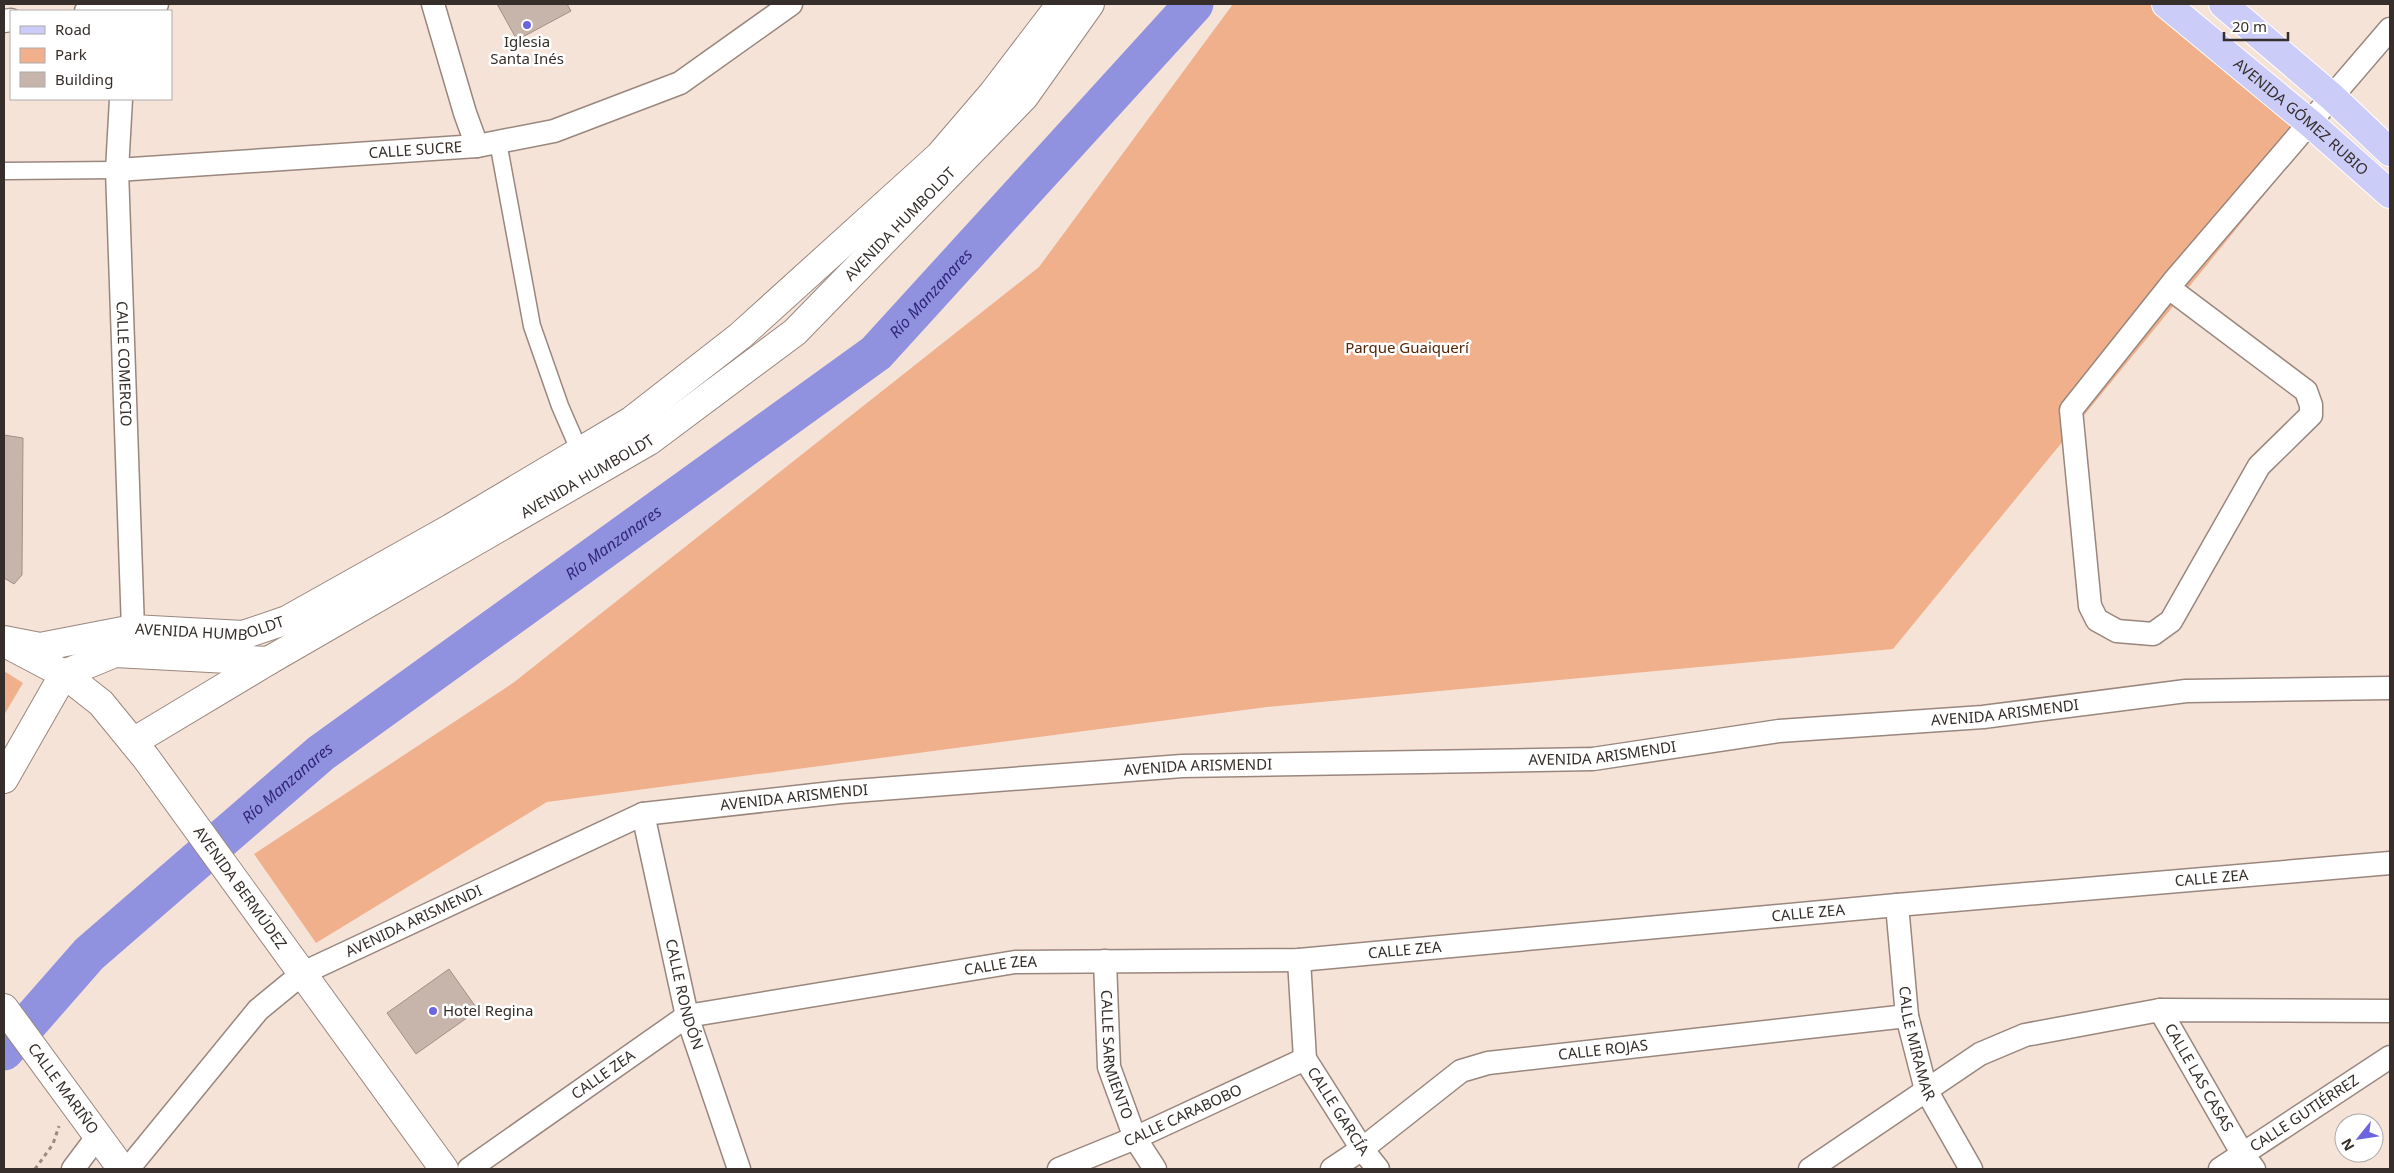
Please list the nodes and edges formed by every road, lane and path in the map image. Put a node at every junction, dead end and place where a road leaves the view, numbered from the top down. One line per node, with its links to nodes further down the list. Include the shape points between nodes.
1 (157, 4): 8 (street)
2 (433, 4): 14 (street, via 465,113)
3 (790, 4): 14 (street, CALLE SUCRE, via 680,83 554,131)
4 (1061, 4): 20 (main road, AVENIDA HUMBOLDT, via 994,93 940,156 740,336 631,421)
5 (1090, 4): 23 (main road, AVENIDA HUMBOLDT, via 1024,97 795,332 649,441)
6 (2166, 4): 13 (main road, AVENIDA GÓMEZ RUBIO)
7 (2223, 4): 11 (main road, AVENIDA GÓMEZ RUBIO)
8 (126, 7): 9 (street)
9 (96, 10)
10 (2390, 29): 11 (street)
11 (2332, 97): 13 (street); 15 (main road, AVENIDA GÓMEZ RUBIO)
12 (121, 100): 16 (street, CALLE COMERCIO)
13 (2311, 124): 18 (main road, AVENIDA GÓMEZ RUBIO); 19 (street)
14 (488, 144): 16 (street, CALLE SUCRE); 20 (street, via 532,326)
15 (2390, 152)
16 (117, 170): 17 (street, CALLE SUCRE); 21 (street, CALLE COMERCIO)
17 (4, 171)
18 (2390, 194)
19 (2172, 286): 19 (street, via 2071,410 2090,606 2097,620 2117,631 2153,634 2171,622 2259,466 2311,415 2306,391 2173,291)
20 (580, 452): 21 (main road, AVENIDA HUMBOLDT, via 287,620 243,635)
21 (133, 629): 22 (main road, AVENIDA HUMBOLDT, via 40,648)
22 (4, 641): 24 (main road, AVENIDA BERMÚDEZ)
23 (268, 661): 24 (main road, AVENIDA HUMBOLDT, via 115,653); 26 (main road)
24 (64, 674): 26 (main road, AVENIDA BERMÚDEZ, via 101,703); 27 (main road)
25 (2390, 688): 28 (street, AVENIDA ARISMENDI, via 2186,691 1984,717 1779,732 1593,759 1182,766 841,792)
26 (140, 750): 33 (main road, AVENIDA BERMÚDEZ)
27 (4, 779)
28 (644, 814): 33 (street, AVENIDA ARISMENDI); 37 (street, CALLE RONDÓN)
29 (2390, 863): 30 (street, CALLE ZEA)
30 (1897, 904): 31 (street, CALLE ZEA); 38 (street, CALLE MIRAMAR)
31 (1299, 960): 32 (street, CALLE ZEA); 40 (street, CALLE GARCÍA)
32 (1105, 961): 37 (street, CALLE ZEA, via 1015,962); 44 (street, CALLE SARMIENTO, via 1109,1067)
33 (302, 974): 50 (street, AVENIDA ARISMENDI, via 258,1010); 51 (main road, AVENIDA BERMÚDEZ)
34 (4, 1008): 43 (main road, CALLE MARIÑO)
35 (2160, 1010): 36 (street); 41 (street, via 2025,1035 1980,1054); 46 (street, CALLE LAS CASAS)
36 (2390, 1011)
37 (687, 1016): 52 (street, CALLE ZEA); 53 (street, CALLE RONDÓN)
38 (1907, 1016): 41 (street, CALLE MIRAMAR); 45 (street, CALLE ROJAS, via 1488,1063 1461,1071)
39 (2390, 1057): 46 (street, CALLE GUTIÉRREZ)
40 (1305, 1059): 44 (street, CALLE CARABOBO); 45 (street, CALLE GARCÍA)
41 (1926, 1090): 58 (street); 59 (street, CALLE MIRAMAR)
42 (61, 1120): 47 (path, via 53,1144)
43 (97, 1137): 48 (street); 49 (main road, CALLE MARIÑO)
44 (1135, 1138): 54 (street, CALLE CARABOBO); 55 (street, CALLE SARMIENTO)
45 (1362, 1149): 56 (street, CALLE ROJAS); 57 (street, CALLE GARCÍA)
46 (2248, 1161): 60 (street, CALLE GUTIÉRREZ)
47 (35, 1169)
48 (73, 1169)
49 (122, 1169)
50 (128, 1169)
51 (444, 1169)
52 (468, 1169)
53 (740, 1169)
54 (1059, 1169)
55 (1155, 1169)
56 (1332, 1169)
57 (1378, 1169)
58 (1810, 1169)
59 (1971, 1169)
60 (2220, 1169)

